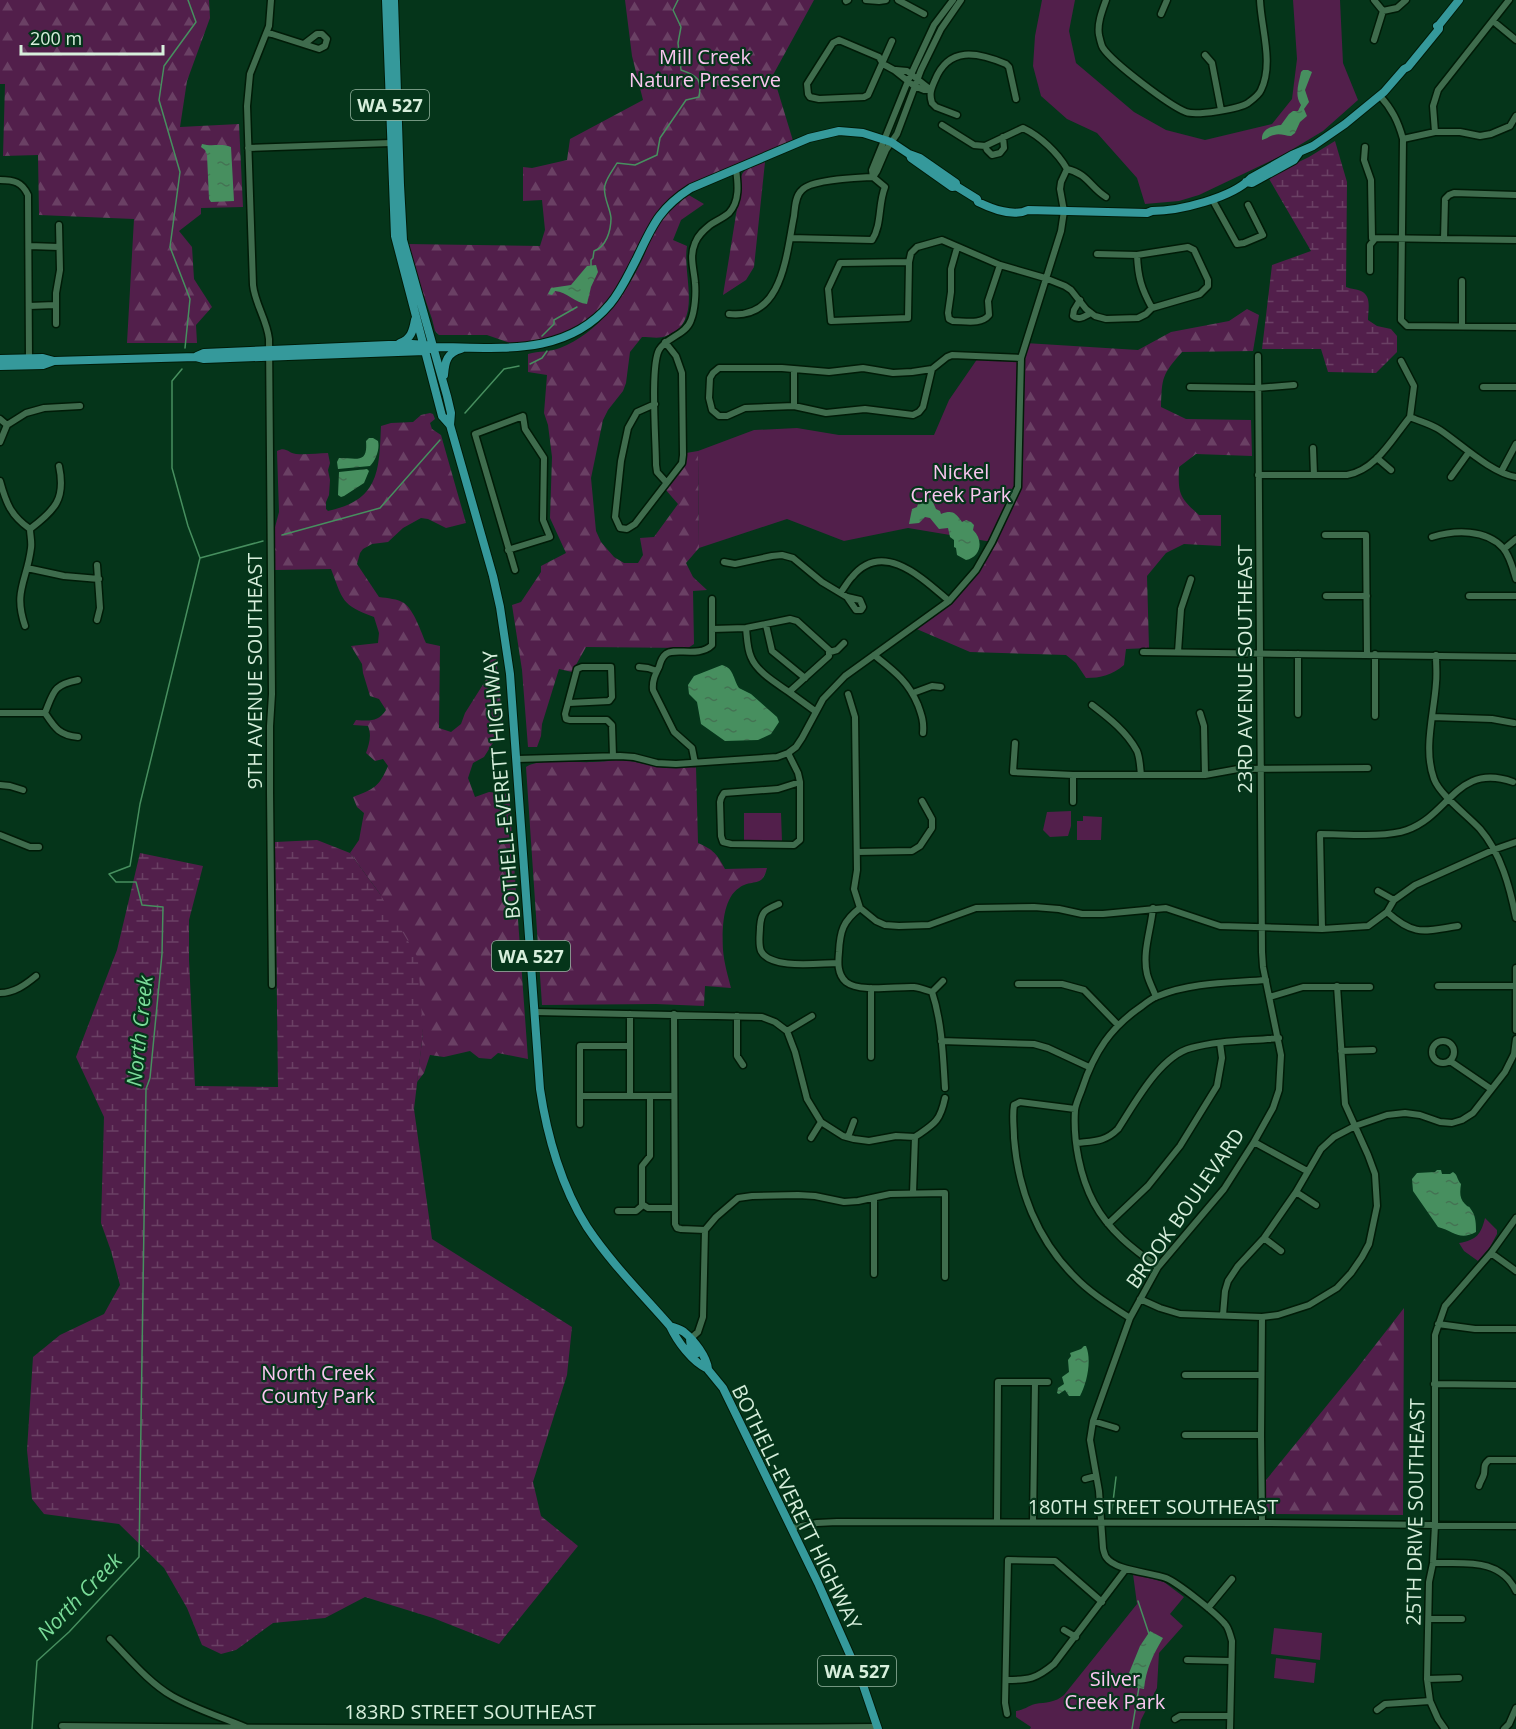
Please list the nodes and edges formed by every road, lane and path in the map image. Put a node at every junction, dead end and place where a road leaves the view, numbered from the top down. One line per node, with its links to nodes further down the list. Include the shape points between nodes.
1 (271, 0): 20 (street, 9TH AVENUE SOUTHEAST)
2 (386, 0): 41 (main road, BOTHELL-EVERETT HIGHWAY / WA 527)
3 (394, 0): 41 (main road, BOTHELL-EVERETT HIGHWAY / WA 527)
4 (866, 0): 5 (street)
5 (886, 0)
6 (898, 0): 17 (street)
7 (953, 0): 27 (street, via 934,26)
8 (961, 0): 28 (street, via 941,29)
9 (1106, 0): 32 (street, via 1098,34 1103,48 1159,96 1186,113)
10 (1167, 0): 18 (street)
11 (1260, 0): 32 (street, via 1266,61 1260,92 1248,104)
12 (1374, 0): 16 (street)
13 (1406, 0): 16 (street, via 1397,8)
14 (1459, 0): 30 (main road)
15 (1509, 0): 19 (street)
16 (1383, 11): 22 (street)
17 (924, 14)
18 (1161, 14)
19 (1493, 21): 23 (street); 37 (street, via 1438,90 1433,106)
20 (267, 33): 24 (street); 44 (street, 9TH AVENUE SOUTHEAST, via 249,82)
21 (892, 40): 26 (street)
22 (1374, 40)
23 (1516, 40)
24 (304, 44)
25 (1205, 55): 32 (street, via 1212,63)
26 (883, 64): 26 (street, via 864,97 819,99 808,94 807,84 833,43 839,40 879,57); 27 (street, via 907,71)
27 (910, 77): 28 (street); 40 (street)
28 (916, 83): 29 (street); 40 (street, via 897,134)
29 (931, 90): 31 (street, via 946,62 970,54 1006,64); 33 (street, via 936,107)
30 (1380, 96): 39 (street, via 1392,108); 51 (main road, via 1313,146)
31 (1016, 99)
32 (1221, 110)
33 (957, 115)
34 (1516, 116): 36 (street)
35 (942, 125): 42 (street, via 974,145)
36 (1513, 128): 37 (street, via 1480,136)
37 (1436, 132): 39 (street)
38 (1003, 136): 42 (street); 42 (street, via 1004,148 1000,153 992,155); 46 (street, via 1023,128 1031,132)
39 (1403, 139): 57 (street)
40 (888, 141): 45 (main road, via 851,131 826,134); 47 (street); 53 (main road, via 918,156 977,199 1028,210)
41 (395, 142): 44 (street); 76 (main road, BOTHELL-EVERETT HIGHWAY / WA 527, via 395,236); 83 (main road, BOTHELL-EVERETT HIGHWAY / WA 527, via 405,251)
42 (985, 146)
43 (1365, 147): 56 (street, via 1364,160 1371,180)
44 (248, 148): 85 (street, 9TH AVENUE SOUTHEAST, via 253,285 267,330)
45 (736, 169): 80 (street, via 734,206 701,232 695,242 691,261 695,284 692,319 683,331); 84 (main road, via 691,188 665,207 611,303 587,326 539,345)
46 (1067, 169): 50 (street, via 1083,175); 53 (street, via 1060,189)
47 (873, 177): 55 (street, via 823,182 802,189); 55 (street, via 885,187 877,234 872,240)
48 (0, 180): 60 (street, via 21,184 28,195)
49 (1516, 195): 58 (street, via 1449,195 1445,199)
50 (1106, 197)
51 (1212, 199): 52 (street, via 1237,244 1263,235); 53 (main road, via 1177,209)
52 (1248, 205)
53 (1064, 211): 68 (street)
54 (59, 225): 61 (street)
55 (790, 238): 75 (street, via 783,270 771,297 755,312)
56 (1373, 239): 57 (street); 67 (street)
57 (1402, 239): 58 (street); 78 (street, via 1403,324)
58 (1444, 239): 59 (street)
59 (1516, 240)
60 (29, 246): 61 (street); 72 (street)
61 (59, 247): 71 (street)
62 (957, 248): 65 (street, via 942,240 917,247); 66 (street); 66 (street, via 951,269 949,319 953,321 985,320)
63 (1097, 254): 64 (street)
64 (1137, 255): 73 (street, via 1141,288); 73 (street, via 1188,247 1194,250 1208,280 1200,294)
65 (909, 262): 65 (street, via 840,263 828,289 831,321 908,318)
66 (1000, 265): 68 (street)
67 (1370, 271)
68 (1045, 278): 70 (street, via 1071,290); 88 (street)
69 (1462, 281): 78 (street)
70 (1080, 300): 74 (street); 74 (street, via 1073,316 1077,319)
71 (55, 305): 72 (street); 77 (street)
72 (29, 306): 87 (street)
73 (1152, 308): 74 (street, via 1138,318 1106,318)
74 (1091, 312)
75 (729, 314)
76 (415, 315): 81 (main road, via 411,335); 82 (main road, BOTHELL-EVERETT HIGHWAY / WA 527)
77 (56, 324)
78 (1462, 326): 79 (street)
79 (1516, 327)
80 (665, 342): 101 (street, via 656,357); 121 (street, via 678,362 683,381 682,463)
81 (395, 344): 82 (main road); 85 (main road)
82 (423, 347): 83 (main road); 85 (main road); 107 (main road, BOTHELL-EVERETT HIGHWAY / WA 527, via 442,416)
83 (434, 347): 84 (main road); 95 (main road, BOTHELL-EVERETT HIGHWAY / WA 527)
84 (472, 347): 95 (main road, via 455,351 447,358)
85 (268, 354): 90 (main road); 214 (street, 9TH AVENUE SOUTHEAST)
86 (1258, 356): 100 (street, 23RD AVENUE SOUTHEAST)
87 (29, 358): 89 (main road); 90 (main road)
88 (1021, 358): 94 (street, via 952,355); 140 (street, via 1018,487 976,570)
89 (0, 359)
90 (54, 361): 92 (main road)
91 (1401, 361): 104 (street, via 1413,386)
92 (0, 366)
93 (794, 369): 94 (street, via 838,372 863,368 893,373); 103 (street); 103 (street, via 716,369 709,382 710,407 719,416 745,408)
94 (932, 369): 103 (street, via 923,407 913,415 865,409 826,413)
95 (444, 385): 107 (main road, BOTHELL-EVERETT HIGHWAY / WA 527)
96 (1294, 385): 100 (street)
97 (1190, 387): 100 (street)
98 (1483, 387): 99 (street)
99 (1516, 387)
100 (1257, 388): 116 (street, 23RD AVENUE SOUTHEAST)
101 (655, 404): 121 (street, via 656,465); 121 (street, via 637,412 624,440 615,517 620,528 633,526)
102 (80, 406): 106 (street, via 44,408)
103 (794, 406)
104 (1410, 417): 111 (street, via 1438,429); 112 (street)
105 (0, 419): 106 (street)
106 (6, 425): 108 (street)
107 (450, 425): 179 (main road, BOTHELL-EVERETT HIGHWAY / WA 527, via 500,607)
108 (0, 442)
109 (1516, 444): 115 (street)
110 (1313, 448): 117 (street)
111 (1469, 453): 115 (street); 118 (street)
112 (1377, 458): 114 (street); 117 (street, via 1356,474)
113 (59, 466): 122 (street, via 62,486 58,502)
114 (1391, 470)
115 (1501, 472): 119 (street)
116 (1258, 475): 117 (street); 150 (street, 23RD AVENUE SOUTHEAST)
117 (1314, 475)
118 (1451, 477)
119 (1516, 477)
120 (0, 481): 122 (street, via 9,509)
121 (666, 482)
122 (30, 529): 130 (street)
123 (1325, 535): 136 (street, via 1366,535)
124 (1432, 537): 126 (street, via 1478,533)
125 (1516, 538): 126 (street)
126 (1504, 549): 134 (street)
127 (508, 550): 127 (street, via 475,434 523,416 525,429 544,458 543,520 550,537); 131 (street)
128 (724, 562): 140 (street, via 735,564 783,555 794,558 844,595 852,576 860,569 879,561 889,562 914,572)
129 (97, 565): 132 (street)
130 (27, 568): 132 (street); 143 (street, via 20,599)
131 (515, 570)
132 (99, 579): 141 (street)
133 (1191, 579): 149 (street, via 1181,609)
134 (1516, 579)
135 (1326, 596): 136 (street)
136 (1367, 596): 152 (street)
137 (1469, 596): 138 (street)
138 (1516, 596)
139 (712, 599): 145 (street)
140 (949, 600): 153 (street)
141 (98, 620)
142 (766, 625): 144 (street); 147 (street, via 795,619); 158 (street, via 772,651)
143 (25, 627)
144 (746, 628): 145 (street); 161 (street, via 753,663)
145 (712, 629): 157 (street, via 710,648 664,655)
146 (844, 643): 147 (street)
147 (830, 652): 158 (street)
148 (1143, 652): 149 (street)
149 (1178, 652): 150 (street)
150 (1261, 654): 151 (street); 182 (street, 23RD AVENUE SOUTHEAST)
151 (1298, 654): 152 (street); 170 (street)
152 (1371, 654): 154 (street); 171 (street)
153 (874, 655): 162 (street, via 902,678); 166 (street, via 845,676)
154 (1436, 656): 155 (street); 172 (street)
155 (1516, 657)
156 (639, 667): 157 (street)
157 (657, 670): 180 (street, via 653,690 674,732 692,748)
158 (805, 678): 161 (street)
159 (78, 680): 168 (street, via 63,683 54,692)
160 (941, 687): 162 (street)
161 (789, 692): 166 (street)
162 (913, 693): 174 (street, via 924,722)
163 (848, 694): 197 (street, via 855,717)
164 (569, 703): 164 (street, via 577,669 610,668 609,701); 178 (street, via 567,719 607,720 612,725)
165 (1092, 705): 184 (street, via 1115,723 1136,750)
166 (815, 711): 177 (street, via 802,738)
167 (0, 713): 168 (street)
168 (45, 713): 175 (street, via 66,736)
169 (1200, 713): 185 (street)
170 (1298, 714)
171 (1375, 716)
172 (1432, 717): 173 (street); 190 (street, via 1430,761 1438,787)
173 (1514, 723)
174 (923, 733)
175 (78, 736)
176 (1015, 743): 183 (street, via 1013,772)
177 (788, 753): 180 (street, via 768,759); 186 (street)
178 (613, 756): 179 (street); 180 (street, via 657,763)
179 (517, 759): 224 (main road, BOTHELL-EVERETT HIGHWAY / WA 527)
180 (695, 763)
181 (1368, 768): 182 (street)
182 (1261, 769): 185 (street); 206 (street, 23RD AVENUE SOUTHEAST)
183 (1073, 775): 184 (street); 192 (street)
184 (1141, 775): 185 (street)
185 (1205, 775)
186 (800, 782): 186 (street, via 778,789 722,795 723,842 798,843)
187 (1513, 782): 190 (street, via 1477,778)
188 (0, 785): 189 (street)
189 (23, 790)
190 (1449, 799): 196 (street, via 1482,832); 207 (street, via 1424,823 1394,834 1320,834)
191 (922, 801): 197 (street, via 932,819 932,828 920,846 912,851)
192 (1072, 802)
193 (0, 836): 195 (street)
194 (1516, 842): 196 (street)
195 (39, 847)
196 (1493, 850): 199 (street, via 1415,885); 204 (street, via 1505,874)
197 (857, 852): 202 (street, via 854,889)
198 (1378, 891): 199 (street)
199 (1394, 900): 203 (street)
200 (779, 904): 208 (street, via 760,916 760,944 766,957 780,964)
201 (1153, 908): 202 (street, via 1103,914 1034,907 976,908 929,925 899,926 885,925); 206 (street, via 1178,911 1220,926); 222 (street, via 1146,957 1147,975)
202 (860, 909): 208 (street, via 842,929)
203 (1387, 912): 205 (street, via 1416,930); 207 (street, via 1368,926)
204 (1516, 918)
205 (1458, 926)
206 (1262, 928): 207 (street); 211 (street, 23RD AVENUE SOUTHEAST)
207 (1322, 929)
208 (838, 963): 219 (street, via 844,981)
209 (1516, 968): 217 (street)
210 (36, 976): 221 (street, via 24,986)
211 (1266, 980): 222 (street, via 1206,984); 223 (street, BROOK BOULEVARD)
212 (943, 981): 220 (street)
213 (1018, 984): 229 (street, via 1062,984 1084,990)
214 (272, 985)
215 (1337, 986): 218 (street); 223 (street, via 1303,987); 238 (street)
216 (1438, 986): 217 (street)
217 (1516, 986): 230 (street)
218 (1370, 987)
219 (871, 988): 220 (street, via 912,987); 239 (street)
220 (932, 992): 234 (street)
221 (0, 993)
222 (1156, 997): 229 (street)
223 (1270, 997): 232 (street, BROOK BOULEVARD)
224 (535, 1012): 225 (street); 285 (main road, BOTHELL-EVERETT HIGHWAY / WA 527, via 540,1089 560,1172 586,1226)
225 (630, 1014): 226 (street); 236 (street)
226 (675, 1014): 227 (street); 248 (street)
227 (737, 1016): 231 (street, via 762,1017); 241 (street, via 737,1056)
228 (812, 1016): 231 (street)
229 (1118, 1024): 242 (street)
230 (1516, 1030)
231 (788, 1031): 252 (street, via 807,1099)
232 (1279, 1038): 235 (street); 258 (street, BROOK BOULEVARD, via 1279,1090)
233 (1516, 1040): 244 (street, via 1505,1072)
234 (941, 1041): 242 (street, via 1034,1044); 243 (street)
235 (1220, 1043): 259 (street, via 1190,1048 1174,1057 1154,1076 1112,1135 1102,1141); 271 (street, via 1222,1058 1217,1086 1180,1146 1148,1186)
236 (630, 1046): 245 (street, via 580,1046); 246 (street)
237 (1373, 1050): 238 (street)
238 (1341, 1051): 254 (street, via 1345,1104)
239 (871, 1057)
240 (1450, 1061): 244 (street)
241 (743, 1065)
242 (1089, 1067): 250 (street)
243 (945, 1088)
244 (1491, 1089): 254 (street, via 1473,1113 1452,1123 1405,1113)
245 (580, 1096): 246 (street); 253 (street)
246 (630, 1096): 247 (street)
247 (650, 1096): 248 (street); 265 (street, via 650,1156 642,1166)
248 (674, 1096): 268 (street)
249 (945, 1098): 256 (street, via 942,1113)
250 (1075, 1109): 259 (street); 283 (street, via 1020,1101 1014,1106 1021,1182 1030,1210 1061,1262 1093,1294)
251 (854, 1121): 255 (street)
252 (821, 1122): 255 (street); 257 (street)
253 (580, 1124)
254 (1355, 1126): 260 (street, via 1321,1149); 282 (street, via 1375,1174 1377,1206 1369,1244 1337,1288 1310,1305)
255 (848, 1137): 256 (street, via 869,1141)
256 (915, 1137): 262 (street)
257 (811, 1138)
258 (1254, 1142): 260 (street); 276 (street, BROOK BOULEVARD, via 1224,1189)
259 (1077, 1143): 271 (street, via 1087,1188)
260 (1307, 1171): 261 (street)
261 (1296, 1192): 267 (street); 273 (street)
262 (913, 1193): 264 (street); 279 (street, via 945,1193)
263 (774, 1195): 264 (street, via 815,1196 844,1202); 266 (street); 272 (street, via 738,1198)
264 (874, 1198): 278 (street)
265 (644, 1205): 268 (street); 269 (street, via 636,1211)
266 (774, 1205)
267 (1316, 1205)
268 (674, 1208): 272 (street, via 677,1228)
269 (618, 1211)
270 (1516, 1218): 275 (street)
271 (1108, 1224): 276 (street, via 1132,1249)
272 (705, 1230): 287 (street, via 703,1317 698,1332)
273 (1263, 1238): 274 (street); 281 (street, via 1228,1281)
274 (1281, 1251)
275 (1491, 1253): 277 (street); 284 (street, via 1445,1306)
276 (1158, 1267): 280 (street, BROOK BOULEVARD)
277 (1516, 1271)
278 (874, 1274)
279 (945, 1277)
280 (1140, 1299): 281 (street, via 1180,1314); 283 (street, BROOK BOULEVARD)
281 (1223, 1315): 282 (street)
282 (1263, 1317): 291 (street)
283 (1130, 1318): 297 (street, BROOK BOULEVARD)
284 (1438, 1324): 286 (street); 295 (street, 25TH DRIVE SOUTHEAST)
285 (670, 1326): 287 (main road, BOTHELL-EVERETT HIGHWAY / WA 527); 288 (main road, BOTHELL-EVERETT HIGHWAY / WA 527, via 700,1366)
286 (1516, 1329)
287 (690, 1339): 288 (main road, BOTHELL-EVERETT HIGHWAY / WA 527, via 707,1361)
288 (708, 1369): 311 (main road, BOTHELL-EVERETT HIGHWAY / WA 527, via 723,1388)
289 (998, 1373): 292 (street)
290 (1185, 1375): 291 (street)
291 (1261, 1375): 300 (street)
292 (998, 1382): 293 (street); 305 (street)
293 (1035, 1382): 294 (street); 306 (street)
294 (1048, 1383)
295 (1434, 1384): 296 (street); 309 (street, 25TH DRIVE SOUTHEAST)
296 (1516, 1385)
297 (1093, 1421): 298 (street); 302 (street, BROOK BOULEVARD, via 1090,1440)
298 (1116, 1428)
299 (1185, 1435): 300 (street)
300 (1261, 1435): 308 (street)
301 (1516, 1460): 304 (street, via 1486,1462)
302 (1096, 1476): 303 (street); 307 (street, BROOK BOULEVARD)
303 (1084, 1479)
304 (1479, 1486)
305 (996, 1521): 306 (street, 180TH STREET SOUTHEAST); 311 (street, 180TH STREET SOUTHEAST, via 837,1522)
306 (1033, 1522): 307 (street, 180TH STREET SOUTHEAST)
307 (1101, 1523): 308 (street, 180TH STREET SOUTHEAST); 313 (street, BROOK BOULEVARD, via 1105,1556)
308 (1262, 1523): 309 (street, 180TH STREET SOUTHEAST)
309 (1435, 1525): 310 (street, 180TH STREET SOUTHEAST); 312 (street, 25TH DRIVE SOUTHEAST)
310 (1516, 1526)
311 (791, 1528): 339 (main road, BOTHELL-EVERETT HIGHWAY / WA 527, via 862,1682)
312 (1433, 1563): 315 (street, via 1493,1567 1507,1577); 318 (street, 25TH DRIVE SOUTHEAST)
313 (1126, 1569): 316 (street); 317 (street, via 1168,1579)
314 (1232, 1579): 317 (street)
315 (1516, 1591)
316 (1102, 1602): 321 (street); 327 (street, via 1055,1561 1008,1560)
317 (1208, 1608): 324 (street, via 1230,1632)
318 (1429, 1619): 319 (street); 326 (street, 25TH DRIVE SOUTHEAST)
319 (1462, 1619)
320 (1064, 1630): 321 (street)
321 (1076, 1637): 327 (street, via 1041,1675)
322 (110, 1639): 337 (street, via 172,1696)
323 (1187, 1660): 324 (street)
324 (1231, 1661): 332 (street)
325 (1459, 1678): 326 (street)
326 (1427, 1679): 328 (street, 25TH DRIVE SOUTHEAST)
327 (1006, 1680): 331 (street)
328 (1430, 1701): 330 (street, via 1385,1704); 344 (street)
329 (1516, 1708): 345 (street)
330 (1377, 1710)
331 (1007, 1714)
332 (1230, 1716): 333 (street); 343 (street)
333 (1175, 1719)
334 (62, 1726): 335 (street, 183RD STREET SOUTHEAST)
335 (145, 1728): 336 (street, 183RD STREET SOUTHEAST)
336 (212, 1728): 337 (street, 183RD STREET SOUTHEAST)
337 (249, 1728): 338 (street, 183RD STREET SOUTHEAST)
338 (303, 1728): 340 (street, 183RD STREET SOUTHEAST)
339 (878, 1728): 342 (street, 183RD STREET SOUTHEAST)
340 (519, 1729): 341 (street, 183RD STREET SOUTHEAST)
341 (571, 1729): 342 (street, 183RD STREET SOUTHEAST)
342 (654, 1729)
343 (1230, 1729)
344 (1445, 1729)
345 (1504, 1729)

